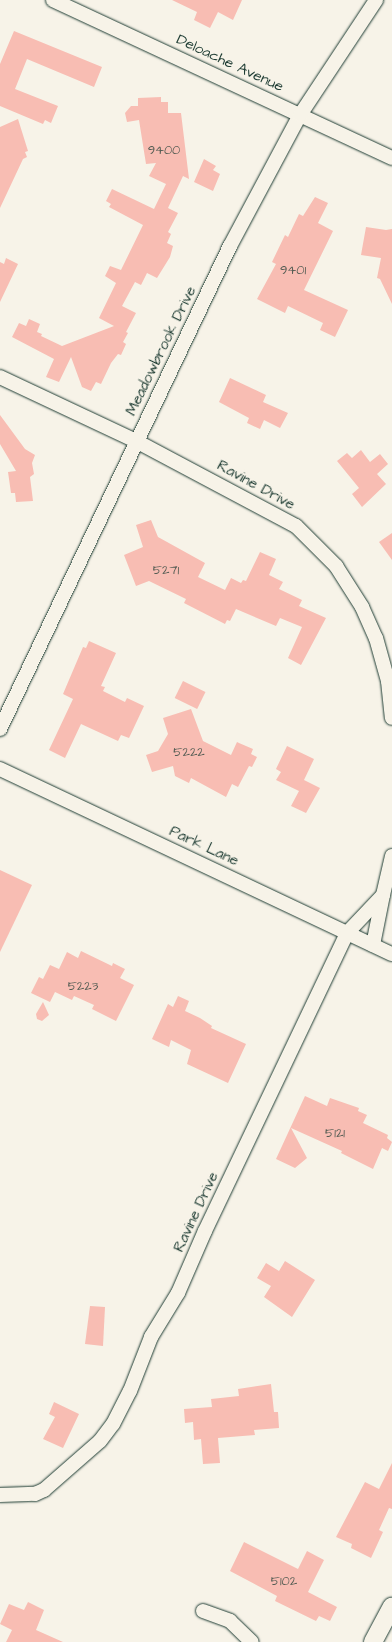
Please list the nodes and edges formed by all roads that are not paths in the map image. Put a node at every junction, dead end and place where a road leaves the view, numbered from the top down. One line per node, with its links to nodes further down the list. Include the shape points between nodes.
1 (53, 0): 3 (street, Deloache Avenue)
2 (376, 0): 3 (street, Meadowbrook Drive)
3 (300, 115): 4 (street, Deloache Avenue); 6 (street, Meadowbrook Drive, via 230,246)
4 (392, 158)
5 (0, 377): 6 (street, Ravine Drive)
6 (136, 441): 7 (street, Ravine Drive, via 266,508 296,526 316,544 348,583 376,638 388,681); 8 (street, Meadowbrook Drive)
7 (392, 718)
8 (0, 729)
9 (0, 769): 12 (street, Park Lane)
10 (392, 856): 11 (street)
11 (383, 895): 12 (street, Ravine Drive); 13 (street)
12 (347, 933): 13 (street, Park Lane); 15 (street, Ravine Drive, via 178,1293 151,1336 130,1391 113,1424 100,1441 44,1490 35,1494)
13 (373, 945): 14 (street, Park Lane)
14 (392, 954)
15 (0, 1495)
16 (392, 1607): 19 (main road)
17 (203, 1611): 18 (street, via 230,1621)
18 (252, 1642)
19 (373, 1642)

